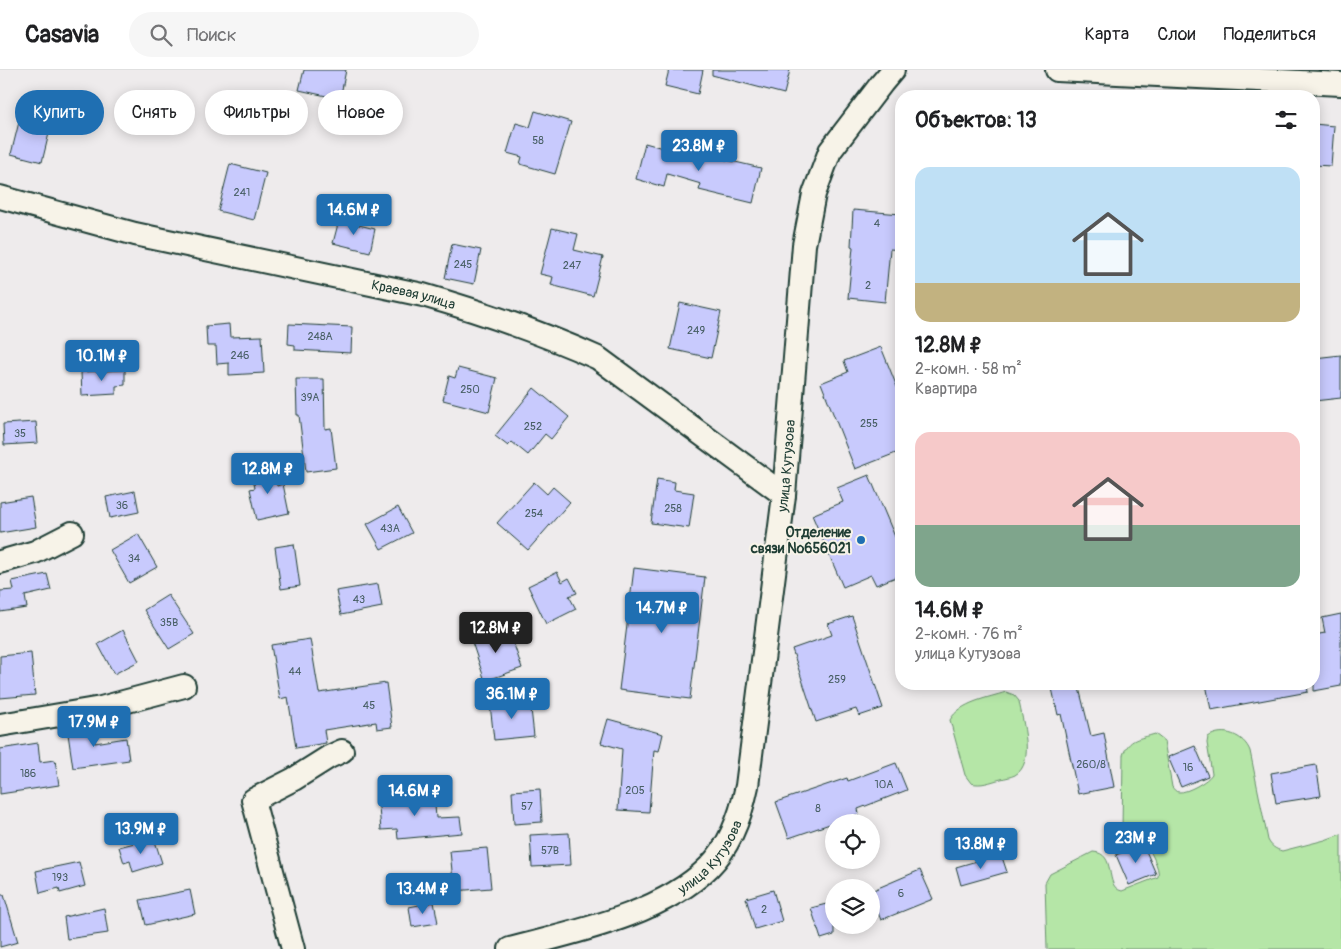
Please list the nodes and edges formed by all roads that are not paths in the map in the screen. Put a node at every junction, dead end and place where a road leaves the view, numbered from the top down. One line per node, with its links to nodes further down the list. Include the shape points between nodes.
1 (893, 70): 5 (street, улица Кутузова, via 830,151 814,194 804,245)
2 (1057, 70): 3 (street)
3 (1341, 84)
4 (0, 197): 5 (street, Краевая улица, via 135,234 423,295 576,348 598,358)
5 (784, 495): 12 (street, улица Кутузова, via 747,786 736,825 727,842 709,867 686,886 640,911)
6 (72, 534): 7 (street, via 35,552)
7 (0, 562)
8 (184, 686): 9 (street, via 101,708)
9 (0, 725)
10 (342, 751): 11 (street, via 253,800)
11 (293, 949)
12 (510, 949)

